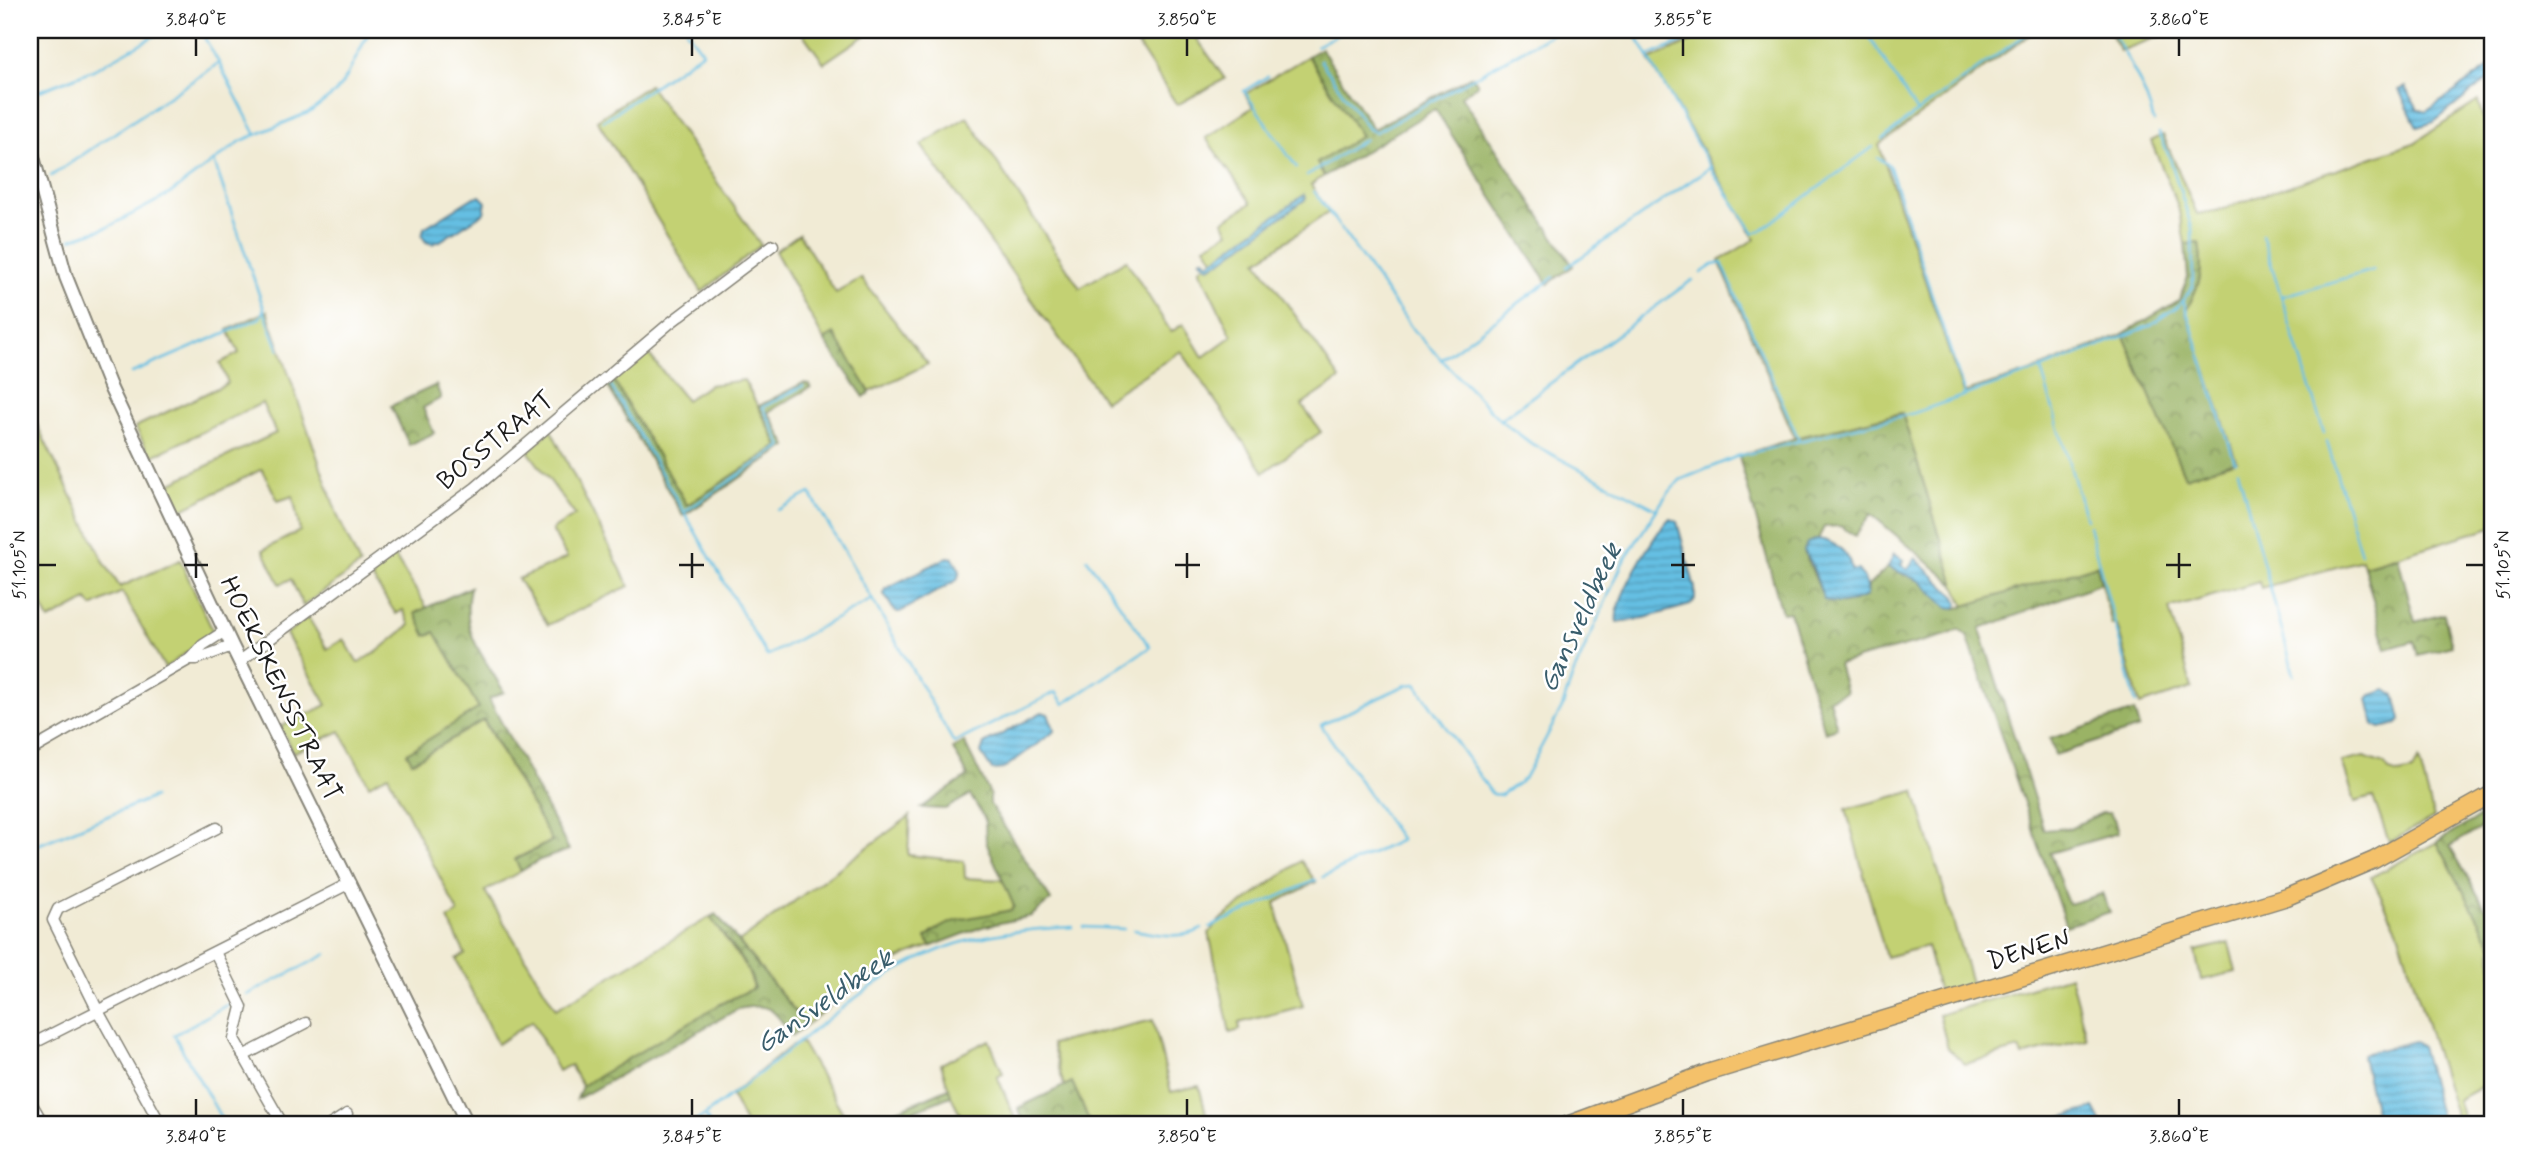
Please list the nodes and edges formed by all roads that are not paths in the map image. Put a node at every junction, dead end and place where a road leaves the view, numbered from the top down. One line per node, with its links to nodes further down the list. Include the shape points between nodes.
1 (30, 146): 3 (street, HOEKSKENSSTRAAT, via 66,277 87,332)
2 (773, 245): 6 (street, BOSSTRAAT, via 670,323 475,488)
3 (225, 631): 4 (street, HOEKSKENSSTRAAT); 5 (street)
4 (232, 646): 5 (street); 6 (street, HOEKSKENSSTRAAT)
5 (190, 659): 7 (street)
6 (240, 661): 10 (street, HOEKSKENSSTRAAT)
7 (30, 751)
8 (2492, 794): 23 (main road, DENEN, via 2374,860 2287,897 1707,1073)
9 (217, 828): 12 (street, via 58,909 53,920)
10 (349, 883): 11 (street); 22 (street, HOEKSKENSSTRAAT)
11 (215, 952): 12 (street); 15 (street, via 242,1007 234,1039)
12 (98, 1011): 14 (street); 19 (street)
13 (306, 1023): 15 (street)
14 (30, 1045)
15 (243, 1056): 20 (street)
16 (30, 1101): 18 (street)
17 (346, 1114): 21 (street)
18 (44, 1125)
19 (161, 1125)
20 (283, 1125)
21 (330, 1125)
22 (468, 1125)
23 (1567, 1125)

